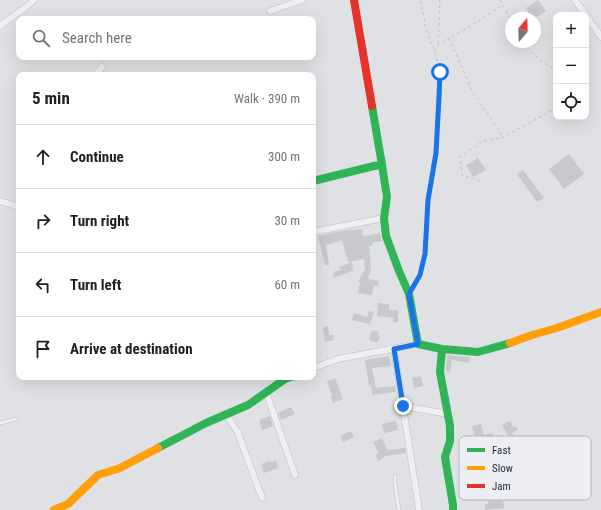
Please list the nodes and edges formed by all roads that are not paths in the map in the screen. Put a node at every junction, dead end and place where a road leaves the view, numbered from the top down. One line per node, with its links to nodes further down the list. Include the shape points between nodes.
1 (34, 0): 8 (street)
2 (302, 0): 5 (street)
3 (354, 0): 12 (street)
4 (575, 0): 6 (street)
5 (270, 11)
6 (584, 12)
7 (589, 19): 9 (street)
8 (0, 26)
9 (601, 36)
10 (102, 67): 11 (street)
11 (98, 72)
12 (382, 165): 13 (street); 16 (street, via 387,197)
13 (316, 180)
14 (0, 201): 15 (street)
15 (16, 206)
16 (384, 218): 17 (street); 19 (street, via 386,236 409,294)
17 (316, 231)
18 (601, 312): 21 (street, via 506,345 478,352)
19 (418, 344): 20 (street); 21 (street)
20 (394, 349): 22 (street, via 338,359); 25 (street)
21 (442, 349): 27 (street, via 440,372)
22 (316, 367)
23 (284, 380): 24 (street)
24 (266, 392): 26 (street, via 248,405); 30 (street)
25 (403, 406): 27 (street); 35 (street)
26 (226, 414): 32 (street, via 238,433); 33 (street, via 120,468 98,475 68,504)
27 (448, 414): 36 (street, via 450,441 445,457)
28 (16, 419): 29 (lane)
29 (0, 423)
30 (295, 475)
31 (395, 476): 34 (lane)
32 (262, 498)
33 (54, 510)
34 (399, 510)
35 (419, 510)
36 (453, 510)

